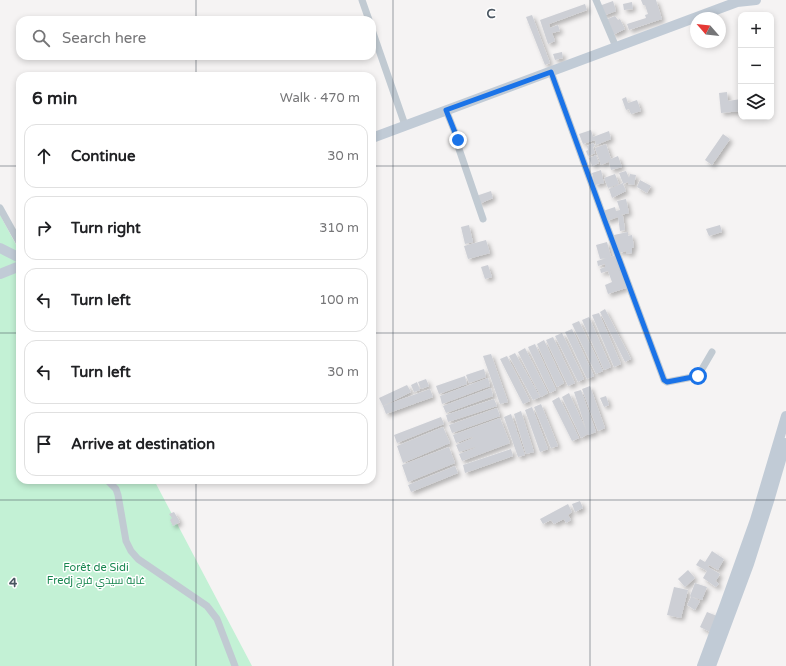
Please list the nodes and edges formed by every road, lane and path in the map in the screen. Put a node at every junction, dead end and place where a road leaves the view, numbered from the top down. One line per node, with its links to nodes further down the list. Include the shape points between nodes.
1 (362, 0): 4 (street)
2 (596, 0): 6 (street)
3 (756, 0): 6 (main road, via 737,2)
4 (368, 16)
5 (376, 42): 9 (street)
6 (616, 48): 7 (main road)
7 (551, 72): 8 (main road); 18 (street, via 664,380 667,382 698,376)
8 (446, 110): 9 (main road); 12 (street)
9 (405, 125): 10 (main road)
10 (376, 136)
11 (0, 208): 13 (street)
12 (483, 219)
13 (16, 237)
14 (0, 248): 15 (main road)
15 (16, 256)
16 (16, 268): 17 (main road)
17 (0, 274)
18 (712, 352)
19 (786, 416): 23 (main road, via 755,520)
20 (786, 443): 24 (main road, via 749,564)
21 (110, 484): 22 (street, via 117,492 126,542 131,551 138,559 207,606 217,619)
22 (235, 666)
23 (702, 666)
24 (711, 666)

